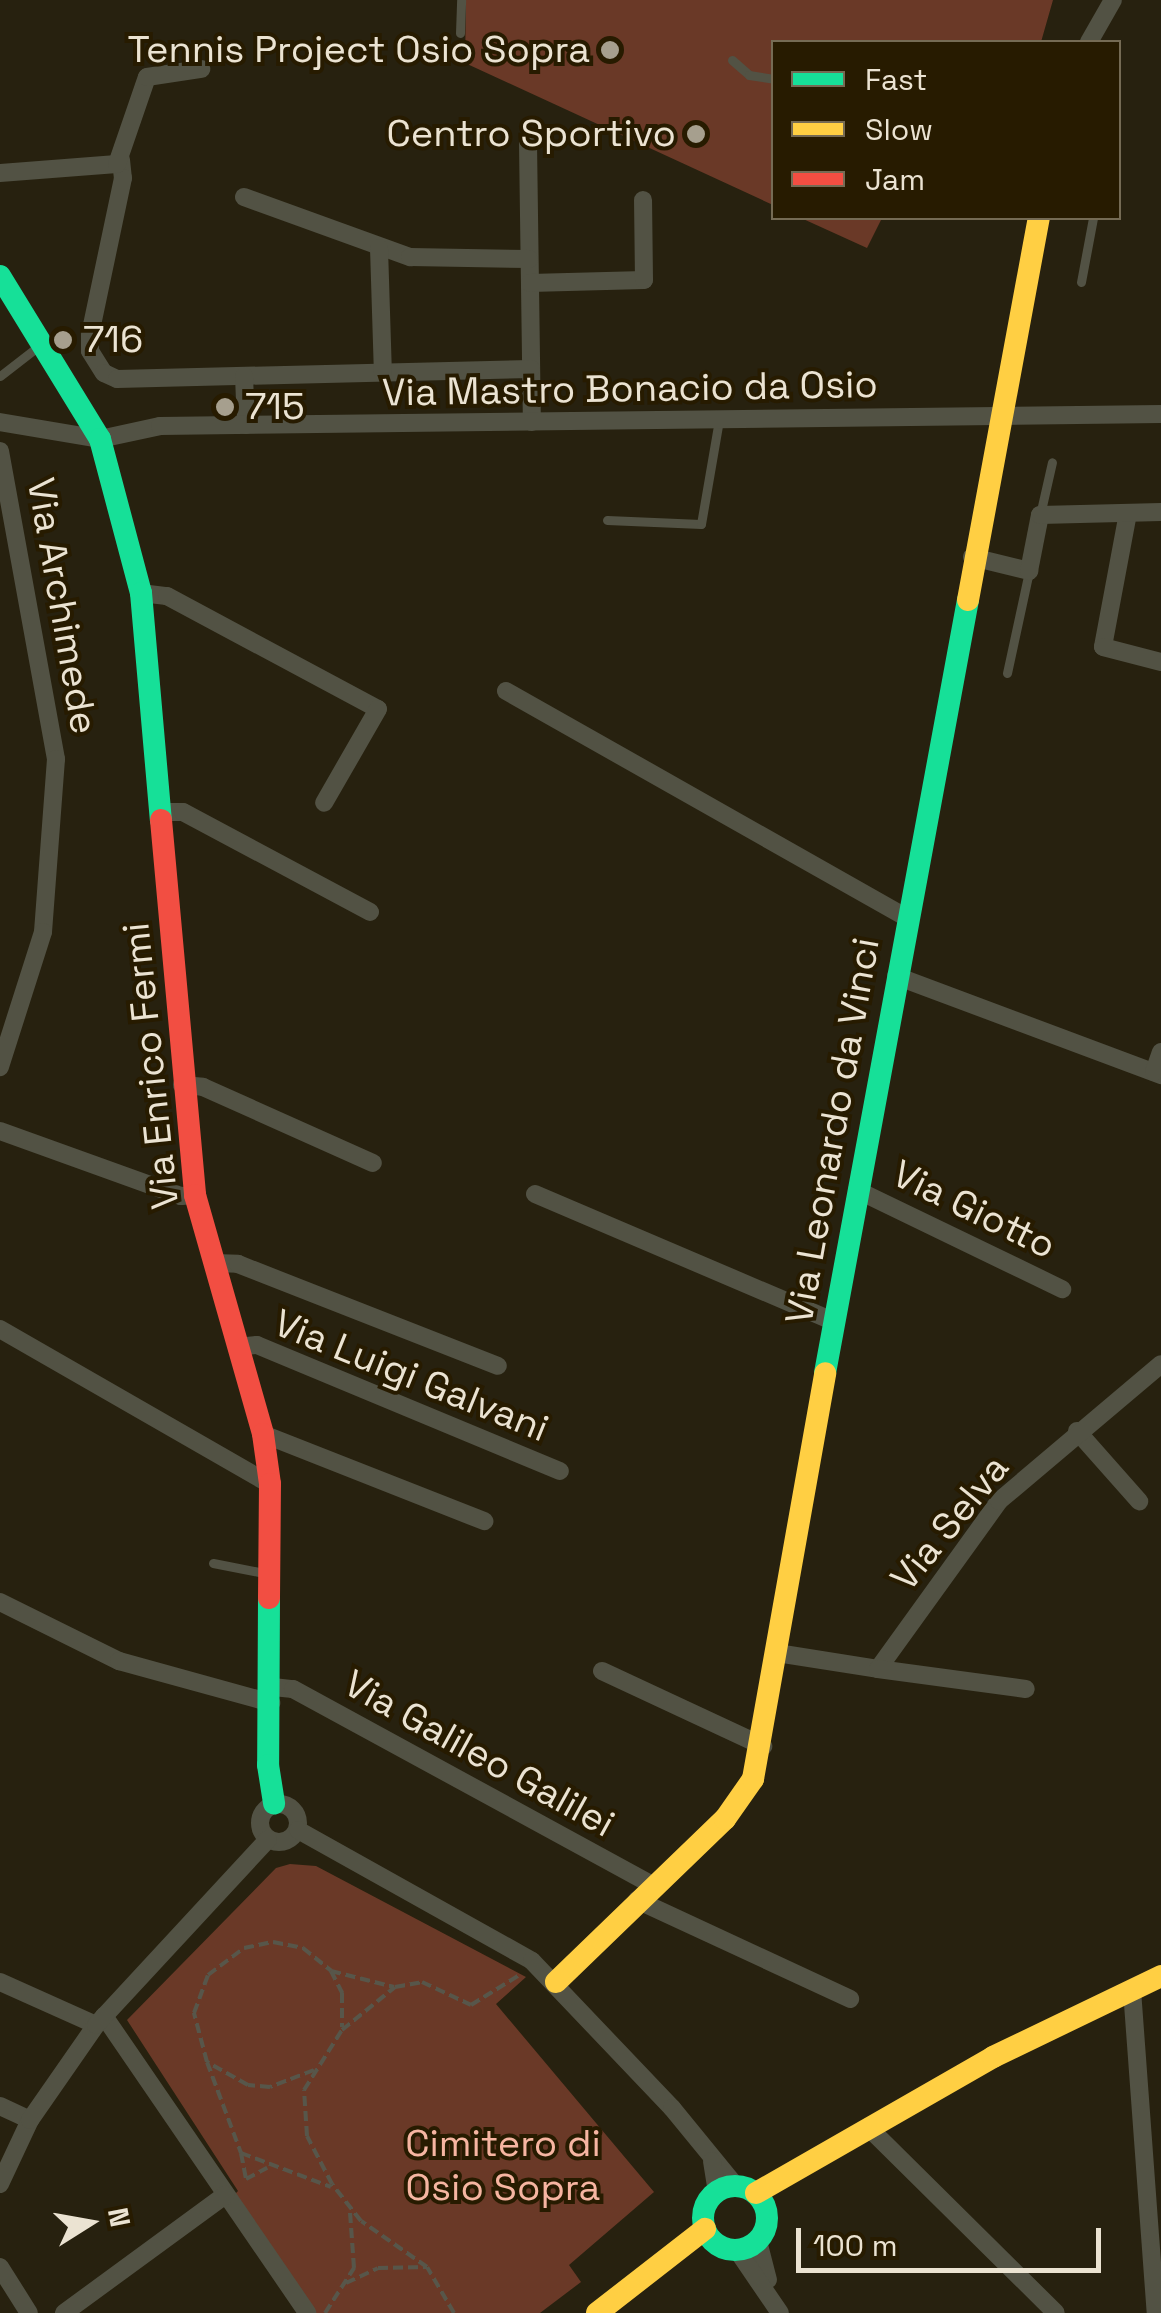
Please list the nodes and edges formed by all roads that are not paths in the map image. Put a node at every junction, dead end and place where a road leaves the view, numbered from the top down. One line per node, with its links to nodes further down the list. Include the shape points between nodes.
1 (461, 0): 3 (lane)
2 (1113, 0): 4 (street)
3 (460, 34)
4 (1091, 40)
5 (732, 60): 7 (lane, via 749,74)
6 (202, 69): 9 (street, via 148,77)
7 (771, 78)
8 (528, 144): 16 (street)
9 (120, 160): 10 (street, via 104,167); 24 (street, via 123,178 90,335 96,364 117,379)
10 (0, 173)
11 (244, 197): 15 (street)
12 (643, 200): 19 (street, via 644,280)
13 (1039, 220): 26 (street, Via Leonardo da Vinci)
14 (1093, 220): 18 (lane)
15 (379, 248): 16 (street, via 436,262); 22 (street)
16 (529, 258): 19 (street)
17 (0, 276): 20 (street, Via Enrico Fermi)
18 (1081, 282)
19 (530, 283): 21 (street)
20 (42, 344): 23 (lane); 31 (street, Via Enrico Fermi)
21 (531, 369): 22 (street); 29 (street)
22 (383, 372): 24 (street)
23 (0, 376)
24 (244, 376): 30 (street)
25 (1161, 414): 26 (street, Via Mastro Bonacio da Osio)
26 (997, 418): 27 (street, Via Mastro Bonacio da Osio); 38 (street, Via Leonardo da Vinci)
27 (719, 420): 29 (street, Via Mastro Bonacio da Osio); 37 (lane, via 702,524)
28 (0, 422): 31 (street, Via Archimede)
29 (532, 422): 30 (street, Via Mastro Bonacio da Osio)
30 (246, 426): 31 (street, Via Mastro Bonacio da Osio, via 160,426)
31 (100, 439): 40 (street, Via Enrico Fermi)
32 (0, 451): 50 (street, Via Archimede, via 56,759 42,932)
33 (1052, 462): 36 (lane)
34 (1161, 512): 35 (street)
35 (1128, 513): 36 (street); 41 (street, via 1103,647)
36 (1040, 515): 39 (street)
37 (608, 520)
38 (972, 557): 39 (street); 47 (street, Via Leonardo da Vinci)
39 (1029, 570): 42 (lane)
40 (141, 593): 44 (street, via 168,596 378,709); 45 (street, Via Enrico Fermi)
41 (1161, 662)
42 (1007, 674)
43 (506, 691): 47 (street)
44 (324, 803)
45 (163, 812): 46 (street, via 183,812); 52 (street, Via Enrico Fermi)
46 (370, 912)
47 (906, 918): 48 (street, Via Leonardo da Vinci)
48 (896, 976): 51 (street); 55 (street, Via Leonardo da Vinci)
49 (1161, 1052): 51 (street)
50 (0, 1067)
51 (1158, 1074)
52 (182, 1086): 54 (street, via 204,1087); 57 (street, Via Enrico Fermi)
53 (0, 1131): 57 (street, via 182,1196)
54 (374, 1164)
55 (857, 1190): 59 (street, Via Giotto); 60 (street, Via Leonardo da Vinci)
56 (535, 1194): 60 (street)
57 (195, 1195): 58 (street, Via Enrico Fermi)
58 (214, 1263): 62 (street, Via Enrico Fermi); 64 (street, via 238,1264)
59 (1062, 1289)
60 (834, 1321): 74 (street, Via Leonardo da Vinci)
61 (0, 1329): 68 (street)
62 (237, 1347): 66 (street, Via Enrico Fermi); 67 (street, Via Luigi Galvani, via 257,1345)
63 (1161, 1364): 65 (street, Via Selva)
64 (498, 1366)
65 (1077, 1432): 69 (street); 75 (street, Via Selva, via 1000,1501)
66 (263, 1434): 68 (street, Via Enrico Fermi); 70 (street)
67 (560, 1471)
68 (270, 1484): 72 (street, Via Enrico Fermi)
69 (1140, 1501)
70 (484, 1521)
71 (213, 1563): 72 (lane)
72 (271, 1575): 78 (street, Via Enrico Fermi)
73 (0, 1602): 78 (street, Via Galileo Galilei, via 119,1660)
74 (778, 1653): 75 (street); 79 (street, Via Leonardo da Vinci)
75 (878, 1669): 77 (street)
76 (602, 1670): 79 (street)
77 (1026, 1690)
78 (272, 1695): 80 (street, Via Enrico Fermi, via 268,1765); 83 (street, Via Galileo Galilei, via 293,1689)
79 (763, 1746): 83 (street, Via Leonardo da Vinci, via 740,1801)
80 (274, 1804): 81 (street, via 291,1807); 82 (street, via 261,1815)
81 (298, 1830): 82 (street, via 283,1842); 86 (street, via 532,1962)
82 (268, 1839): 89 (street)
83 (645, 1893): 86 (street, Via Leonardo da Vinci); 88 (street, Via Galileo Galilei)
84 (1161, 1976): 87 (street)
85 (0, 1982): 89 (street)
86 (556, 1982): 94 (street)
87 (1132, 1990): 92 (street); 105 (street)
88 (850, 1999)
89 (100, 2020): 91 (street); 95 (street)
90 (0, 2106): 91 (street)
91 (30, 2120): 93 (street)
92 (868, 2128): 94 (street, via 785,2182); 104 (street)
93 (0, 2184)
94 (743, 2194): 96 (street, via 703,2212); 97 (street, via 766,2226)
95 (224, 2195): 100 (street); 101 (street)
96 (709, 2236): 97 (street); 102 (street)
97 (748, 2246): 103 (street)
98 (0, 2267): 99 (street)
99 (28, 2313)
100 (64, 2313)
101 (307, 2313)
102 (597, 2313)
103 (780, 2313)
104 (1056, 2313)
105 (1156, 2313)

